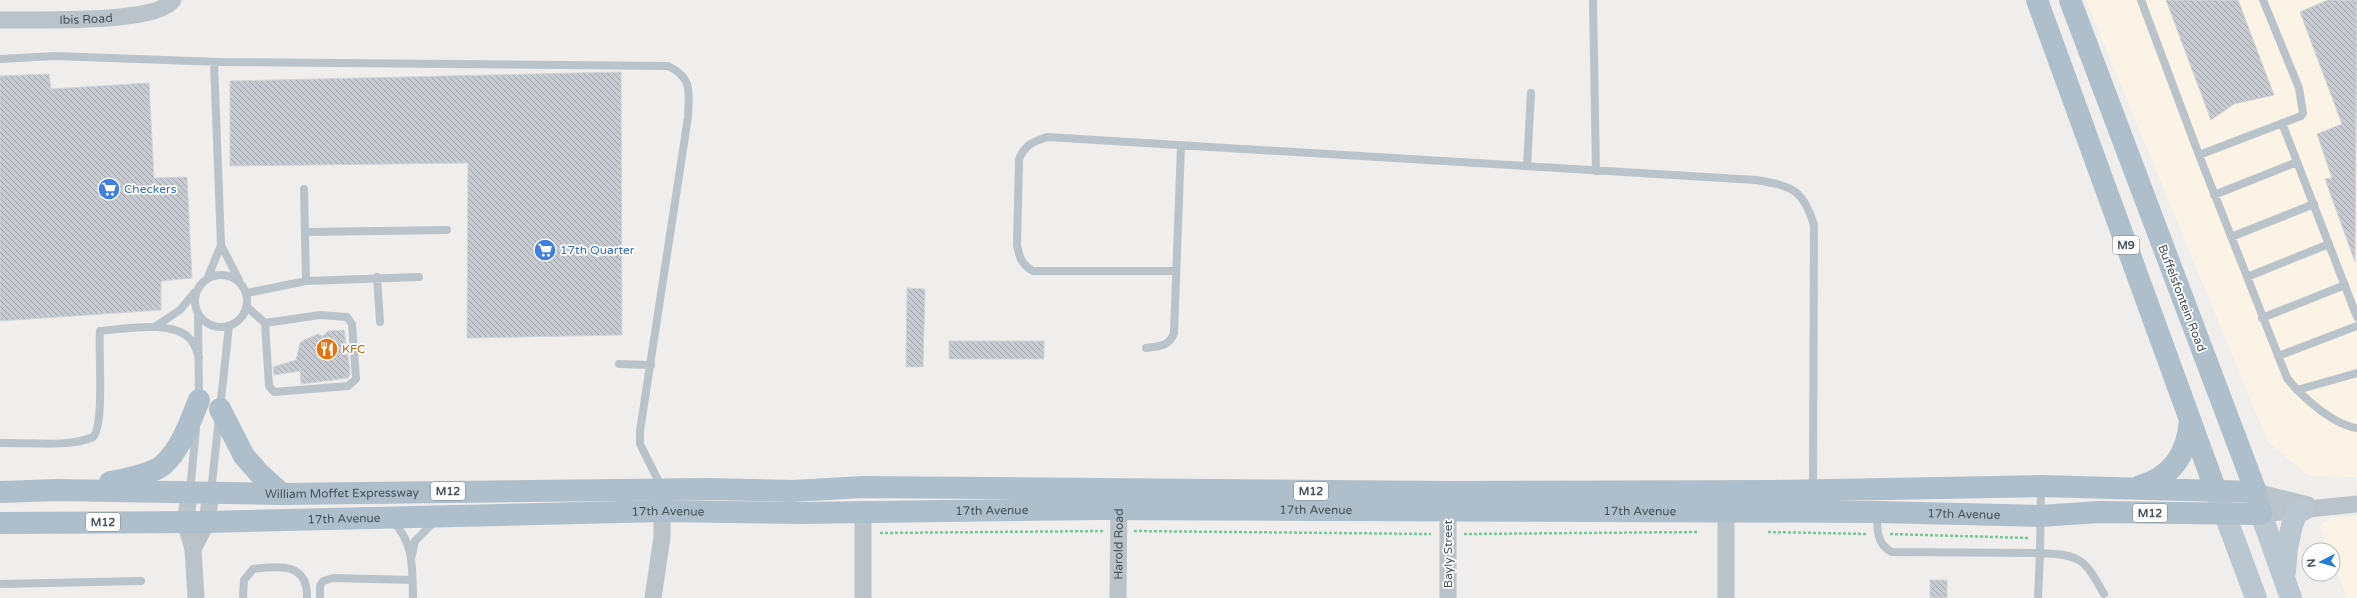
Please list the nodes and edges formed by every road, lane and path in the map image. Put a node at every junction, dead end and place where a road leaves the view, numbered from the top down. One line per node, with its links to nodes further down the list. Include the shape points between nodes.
1 (1593, 0): 16 (lane)
2 (2037, 0): 53 (main road, M9)
3 (2070, 0): 66 (main road, Buffelsfontein Road)
4 (2141, 0): 13 (lane)
5 (2263, 0): 11 (lane, via 2302,101 2301,116)
6 (172, 2): 7 (street, Ibis Road, via 160,10 133,16)
7 (0, 20)
8 (0, 59): 9 (lane, via 55,56)
9 (214, 62): 24 (lane); 48 (lane, via 668,66 680,72 689,90 688,117)
10 (1531, 94): 15 (lane)
11 (2282, 123): 13 (lane); 14 (lane)
12 (1181, 146): 15 (lane); 25 (lane); 25 (lane, via 1046,137 1030,142 1023,149 1019,159 1017,245 1019,257 1025,267 1033,271)
13 (2199, 155): 18 (lane)
14 (2297, 162): 18 (lane); 19 (lane)
15 (1527, 166): 16 (lane)
16 (1596, 171): 61 (lane, via 1775,183 1800,194 1808,205 1815,238)
17 (304, 189): 21 (lane)
18 (2214, 195): 22 (lane)
19 (2314, 204): 22 (lane); 23 (lane)
20 (447, 230): 21 (lane)
21 (306, 232): 31 (lane)
22 (2231, 237): 28 (lane)
23 (2329, 244): 28 (lane); 32 (lane)
24 (221, 245): 29 (lane); 30 (lane)
25 (1176, 271): 44 (lane, via 1174,333 1171,341 1164,346)
26 (377, 277): 27 (lane); 31 (lane); 39 (lane)
27 (420, 277)
28 (2247, 277): 38 (lane)
29 (208, 278): 30 (lane, via 228,275); 33 (lane)
30 (239, 281): 34 (lane)
31 (306, 281): 34 (lane)
32 (2345, 285): 37 (lane); 38 (lane)
33 (197, 290): 36 (lane, via 195,306); 41 (lane, via 180,310)
34 (247, 294): 35 (lane)
35 (247, 307): 40 (lane); 42 (lane, via 243,315)
36 (198, 314): 42 (lane, via 211,326); 46 (lane)
37 (2357, 317)
38 (2262, 318): 45 (lane)
39 (380, 322)
40 (265, 323): 40 (lane, via 269,386 277,393 353,384 357,373 352,324 347,317 320,315)
41 (156, 326): 46 (lane, via 183,333 191,340); 55 (lane, via 100,330 100,410 93,437 57,443)
42 (229, 326): 52 (lane)
43 (2357, 326): 45 (lane)
44 (1146, 348)
45 (2278, 356): 50 (lane, via 2287,378)
46 (199, 357): 51 (lane)
47 (619, 364): 48 (lane)
48 (651, 365): 58 (lane, via 640,444)
49 (2357, 373): 50 (lane)
50 (2297, 390): 54 (lane, via 2341,423)
51 (199, 400): 60 (main road, via 183,438 162,466 121,481); 64 (lane)
52 (220, 409): 65 (lane); 67 (main road, via 244,456 258,473)
53 (2190, 421): 57 (main road, via 2186,445 2171,470 2159,479); 62 (main road, M9)
54 (2357, 428)
55 (0, 443)
56 (2041, 486): 57 (main road, 17th Avenue / M12); 61 (main road, 17th Avenue / M12); 79 (lane)
57 (2131, 488): 62 (main road, 17th Avenue / M12)
58 (662, 489): 59 (main road, William Moffet Expressway / M12); 67 (main road, William Moffet Expressway / M12)
59 (707, 489): 68 (main road, 17th Avenue / M12, via 792,491 863,487)
60 (57, 490): 63 (main road, William Moffet Expressway / M12); 64 (main road, William Moffet Expressway / M12)
61 (1813, 490): 68 (main road, 17th Avenue / M12, via 1450,492); 75 (main road)
62 (2216, 491): 66 (main road, 17th Avenue); 77 (main road, M9)
63 (0, 492)
64 (190, 492): 65 (main road, William Moffet Expressway / M12); 82 (street)
65 (211, 492): 67 (main road, William Moffet Expressway / M12); 83 (street)
66 (2256, 492): 70 (street, 17th Avenue); 78 (main road, Buffelsfontein Road)
67 (282, 494)
68 (1119, 499): 71 (main road, 17th Avenue / M12); 74 (main road, 17th Avenue / M12); 100 (street, Harold Road)
69 (2357, 504): 70 (street)
70 (2310, 509): 78 (street, 17th Avenue / M12); 91 (main road, via 2297,513 2292,526)
71 (863, 510): 73 (main road, 17th Avenue / M12, via 801,513); 99 (street)
72 (1726, 510): 74 (main road, 17th Avenue / M12); 75 (main road, 17th Avenue / M12); 102 (street)
73 (662, 511): 80 (main road, 17th Avenue / M12); 98 (street, via 662,537)
74 (1448, 511): 101 (street, Bayly Street)
75 (1814, 512): 76 (main road, 17th Avenue / M12)
76 (1877, 512): 79 (main road, 17th Avenue / M12); 86 (lane, via 1878,534 1882,545 1892,552)
77 (2223, 514): 78 (main road, 17th Avenue / M12); 79 (main road, 17th Avenue / M12, via 2099,512); 104 (main road, M9)
78 (2261, 514): 91 (main road, Buffelsfontein Road, via 2274,544)
79 (2040, 516): 86 (lane)
80 (440, 517): 81 (main road, 17th Avenue / M12); 87 (lane, via 427,526 415,541)
81 (388, 518): 83 (main road, 17th Avenue / M12); 87 (lane, via 406,538)
82 (185, 522): 83 (main road, 17th Avenue / M12); 84 (main road, 17th Avenue / M12); 85 (street)
83 (207, 522): 85 (street)
84 (0, 523)
85 (193, 549): 93 (street)
86 (2040, 553): 92 (lane, via 2067,554 2078,558 2087,566); 103 (lane)
87 (412, 560): 88 (lane)
88 (412, 580): 96 (lane, via 333,578 320,586); 97 (lane)
89 (141, 581): 90 (lane)
90 (0, 584)
91 (2287, 589)
92 (2104, 594)
93 (196, 598)
94 (243, 598): 95 (lane, via 244,580 253,569 288,567 298,572 304,580)
95 (307, 598)
96 (320, 598)
97 (412, 598)
98 (653, 598)
99 (862, 598)
100 (1118, 598)
101 (1448, 598)
102 (1726, 598)
103 (2038, 598)
104 (2256, 598)

